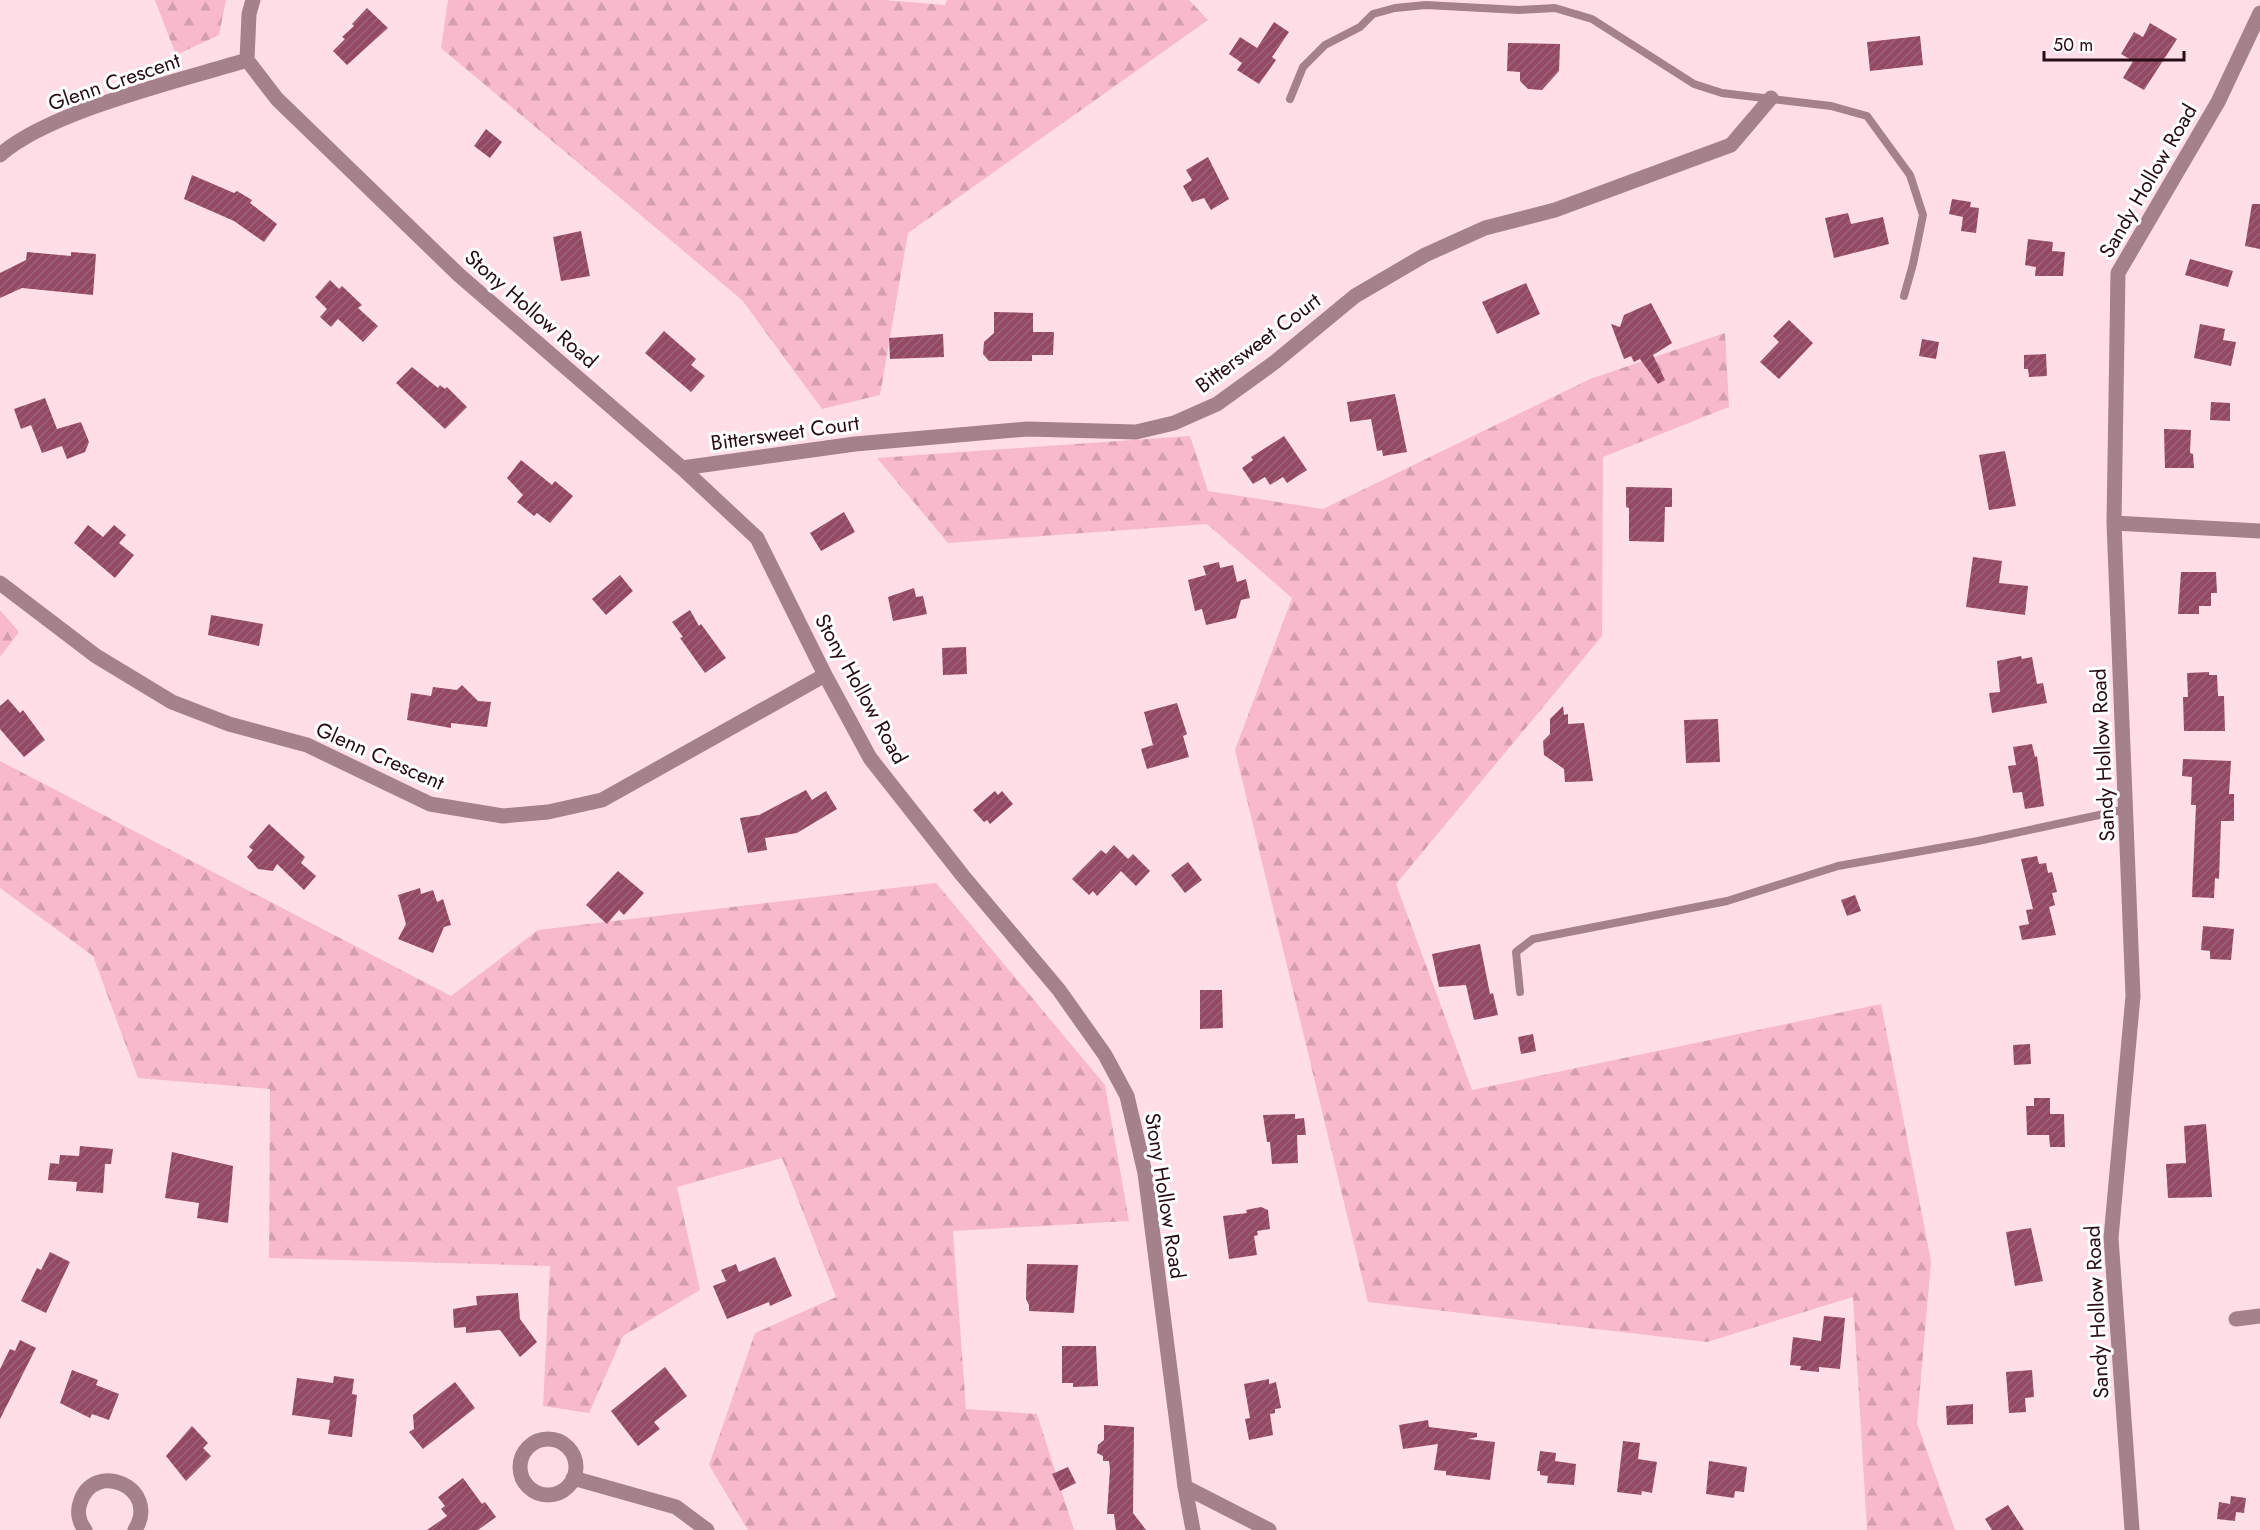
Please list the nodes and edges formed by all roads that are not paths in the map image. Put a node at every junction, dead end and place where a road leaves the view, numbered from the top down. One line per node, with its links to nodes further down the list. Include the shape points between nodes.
1 (253, 0): 3 (street)
2 (2260, 13): 9 (street, Sandy Hollow Road, via 2218,102 2118,273)
3 (247, 60): 6 (street, Glenn Crescent, via 57,122 11,145); 8 (street, Stony Hollow Road, via 277,99 459,275)
4 (1771, 98): 5 (lane, via 1722,93 1694,84 1592,19 1555,8 1519,10 1426,4 1373,14 1360,27 1325,45 1303,68); 7 (lane, via 1831,106 1867,116 1893,149 1910,175 1923,215); 8 (street, Bittersweet Court, via 1731,145 1555,210 1485,228 1425,255 1355,296 1217,404 1174,423 1136,432 1027,429 878,442)
5 (1290, 99)
6 (0, 155)
7 (1904, 296)
8 (682, 468): 12 (street, Stony Hollow Road, via 757,538)
9 (2114, 523): 10 (street); 13 (street, Sandy Hollow Road)
10 (2260, 531)
11 (0, 583): 12 (street, Glenn Crescent, via 96,656 172,702 229,724 307,745 430,804 503,816 548,812 602,800)
12 (825, 675): 18 (street, Stony Hollow Road, via 870,758 1059,990 1105,1055 1127,1096 1145,1173)
13 (2127, 810): 14 (lane, via 1838,866 1727,901 1533,939 1516,952); 24 (street, Sandy Hollow Road, via 2133,996 2111,1239)
14 (1520, 992)
15 (2260, 1316): 16 (street)
16 (2236, 1319)
17 (573, 1478): 21 (street, via 676,1507)
18 (1185, 1487): 22 (street, Stony Hollow Road); 23 (street)
19 (85, 1530): 20 (street, via 78,1516 82,1496 89,1488 109,1480 119,1482 136,1495 141,1514)
20 (135, 1530)
21 (707, 1530)
22 (1193, 1530)
23 (1269, 1530)
24 (2132, 1530)

